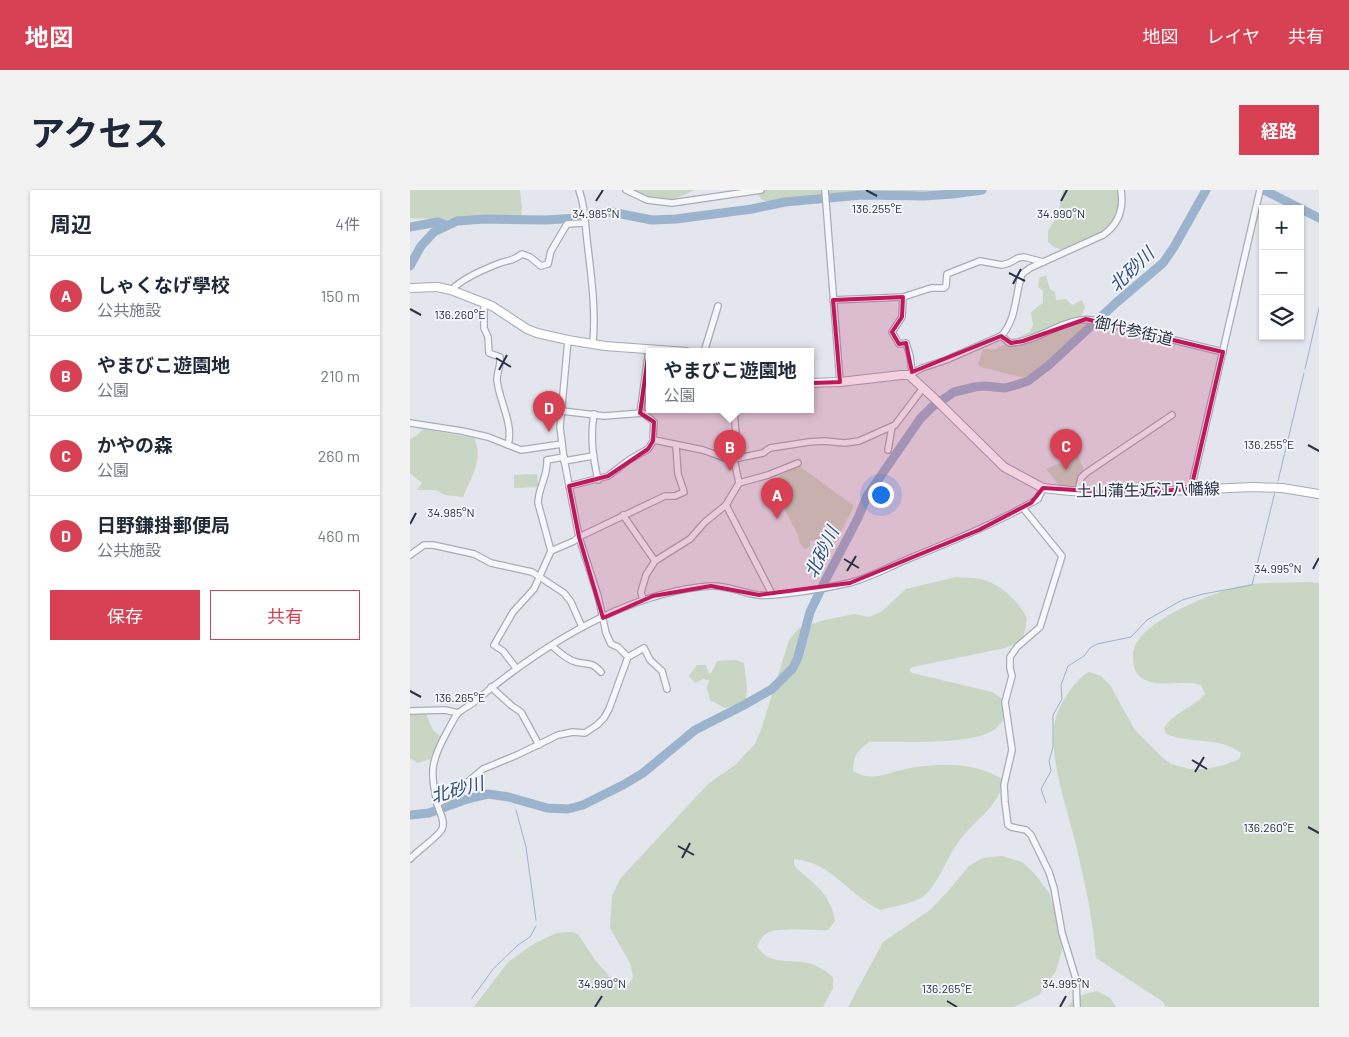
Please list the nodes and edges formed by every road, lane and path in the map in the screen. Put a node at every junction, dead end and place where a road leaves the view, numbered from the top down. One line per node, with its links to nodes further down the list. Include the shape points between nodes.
1 (579, 190): 7 (street)
2 (626, 190): 3 (street, via 647,200 672,203)
3 (761, 190)
4 (1121, 190): 8 (street, via 1122,210 1111,230)
5 (825, 191): 12 (street)
6 (1260, 193): 20 (street)
7 (585, 222): 10 (street, via 567,224 551,251 548,264 541,266 522,254 460,282); 17 (street, via 594,298)
8 (1043, 262): 11 (street, via 1024,257 1002,265 975,262 948,274 944,288 931,288); 15 (street, via 1022,274 1014,308)
9 (410, 288): 10 (main road)
10 (451, 290): 13 (main road)
11 (903, 297): 12 (street); 22 (street, via 902,317 892,332 899,344 906,343)
12 (833, 300): 23 (street)
13 (484, 303): 16 (main road, via 532,331); 35 (street, via 484,328 489,352 500,357 501,361 497,381 506,411)
14 (718, 306): 18 (street)
15 (1001, 336): 20 (street, 御代参街道, via 1010,343 1023,341 1080,319); 22 (street)
16 (568, 340): 17 (main road); 26 (street)
17 (593, 344): 19 (main road)
18 (705, 348)
19 (646, 350)
20 (1223, 352): 46 (street)
21 (646, 371): 27 (street)
22 (911, 374): 23 (main road); 25 (main road, 土山蒲生近江八幡線)
23 (840, 382): 24 (main road)
24 (814, 383)
25 (923, 388): 32 (street); 45 (main road, 土山蒲生近江八幡線, via 1004,467)
26 (562, 411): 29 (street); 34 (street)
27 (640, 413): 29 (street); 33 (street, via 654,422)
28 (734, 413): 39 (street)
29 (594, 414): 38 (street, via 591,431)
30 (1172, 415): 47 (street, via 1086,473 1080,478)
31 (410, 423): 35 (street, via 462,431)
32 (892, 427): 37 (street); 39 (street, via 859,441 809,442)
33 (654, 440): 36 (street); 42 (street, via 648,449)
34 (562, 444): 35 (street, via 528,450); 40 (street)
35 (508, 445)
36 (676, 446): 39 (street); 51 (street, via 678,474 684,492 665,496)
37 (888, 450)
38 (593, 456): 40 (street); 42 (street)
39 (734, 458): 43 (street)
40 (564, 459): 44 (street); 53 (street, via 547,460 547,474 538,497)
41 (798, 463): 43 (street)
42 (598, 480): 44 (street)
43 (739, 483): 49 (street)
44 (569, 486): 52 (street)
45 (1043, 488): 47 (main road, 土山蒲生近江八幡線); 50 (street, via 1038,499)
46 (1191, 489): 47 (main road, 土山蒲生近江八幡線, via 1122,493); 48 (main road, 土山蒲生近江八幡線, via 1282,488)
47 (1078, 491)
48 (1319, 494)
49 (726, 505): 55 (street, via 690,539); 57 (street)
50 (1023, 508): 57 (street, via 979,530 850,583); 72 (street, via 1062,556 1040,627 1010,657 1012,676 1005,702 1012,753 1004,786 1005,802 1008,825 1026,830 1031,835 1054,888 1062,933 1076,979)
51 (623, 515): 52 (street); 55 (street)
52 (579, 537): 53 (street); 59 (street)
53 (551, 551): 56 (street)
54 (410, 555): 56 (street, via 424,546 434,546 474,554 491,563)
55 (655, 561): 58 (street, via 646,575 641,592)
56 (541, 577): 60 (street, via 564,593); 63 (street, via 513,612 494,645)
57 (772, 594): 58 (street, via 759,595 711,586)
58 (643, 600): 59 (street)
59 (603, 618): 60 (street); 62 (street, via 611,644)
60 (582, 627): 61 (street)
61 (552, 646): 63 (street); 64 (street, via 571,660 591,664)
62 (628, 657): 66 (street, via 644,648 650,660 662,671); 69 (street, via 604,718 585,733 558,735)
63 (516, 668): 65 (street)
64 (601, 672)
65 (491, 687): 68 (street); 69 (street, via 521,712)
66 (667, 689)
67 (410, 711): 68 (street)
68 (458, 713): 70 (street, via 433,762)
69 (539, 745): 70 (street, via 483,769)
70 (437, 805): 71 (street, via 443,826 441,831)
71 (410, 859)
72 (1077, 1007)

